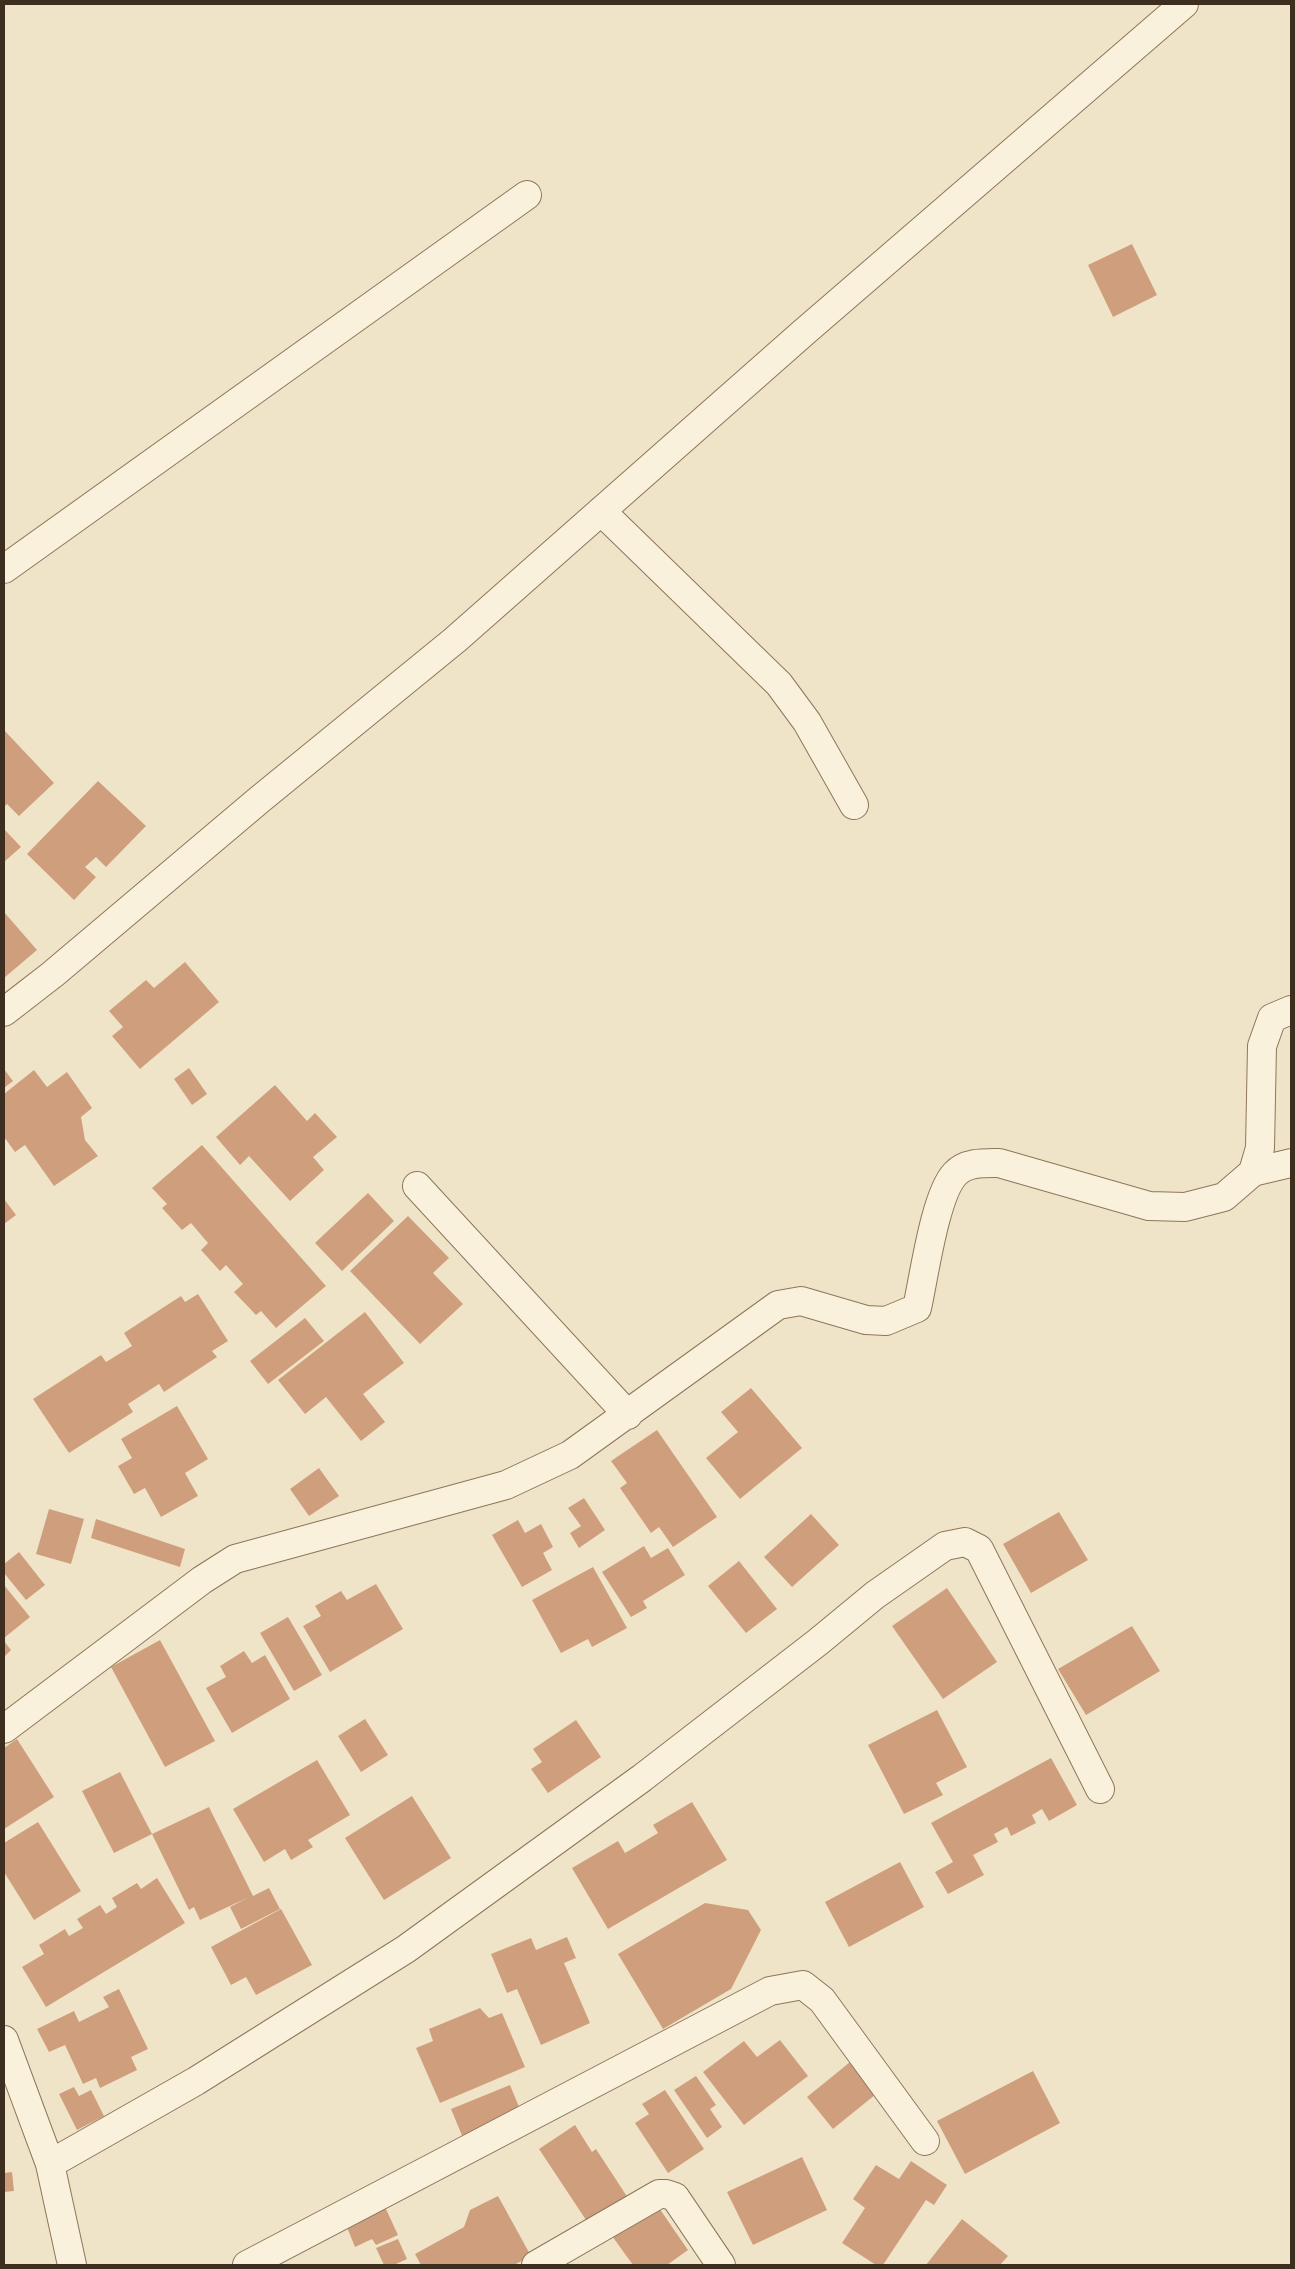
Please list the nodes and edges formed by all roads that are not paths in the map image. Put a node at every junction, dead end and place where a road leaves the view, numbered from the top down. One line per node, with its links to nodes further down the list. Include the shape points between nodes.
1 (1184, 4): 3 (street)
2 (528, 195): 4 (street)
3 (601, 511): 5 (street, via 779,684 807,722); 7 (street, via 456,640)
4 (4, 569)
5 (854, 805)
6 (1291, 1010): 9 (street, via 1272,1018 1262,1046 1262,1125)
7 (4, 1012)
8 (1291, 1163): 9 (street)
9 (1253, 1172): 11 (street, via 1224,1197 1185,1207 1149,1206 999,1163 977,1163 955,1174 940,1199 917,1308 886,1321 866,1320 801,1301 778,1305)
10 (417, 1186): 11 (street)
11 (628, 1415): 12 (street, via 570,1455 506,1485 235,1558)
12 (4, 1729)
13 (1100, 1789): 16 (street, via 979,1549 965,1542 945,1546 875,1595 642,1778 406,1949 196,2082)
14 (4, 2040): 16 (street)
15 (925, 2141): 18 (street, via 822,2000 803,1985 770,1991)
16 (50, 2164): 17 (street)
17 (72, 2265)
18 (247, 2265)
19 (536, 2265): 20 (street, via 659,2194 675,2197)
20 (721, 2265)

